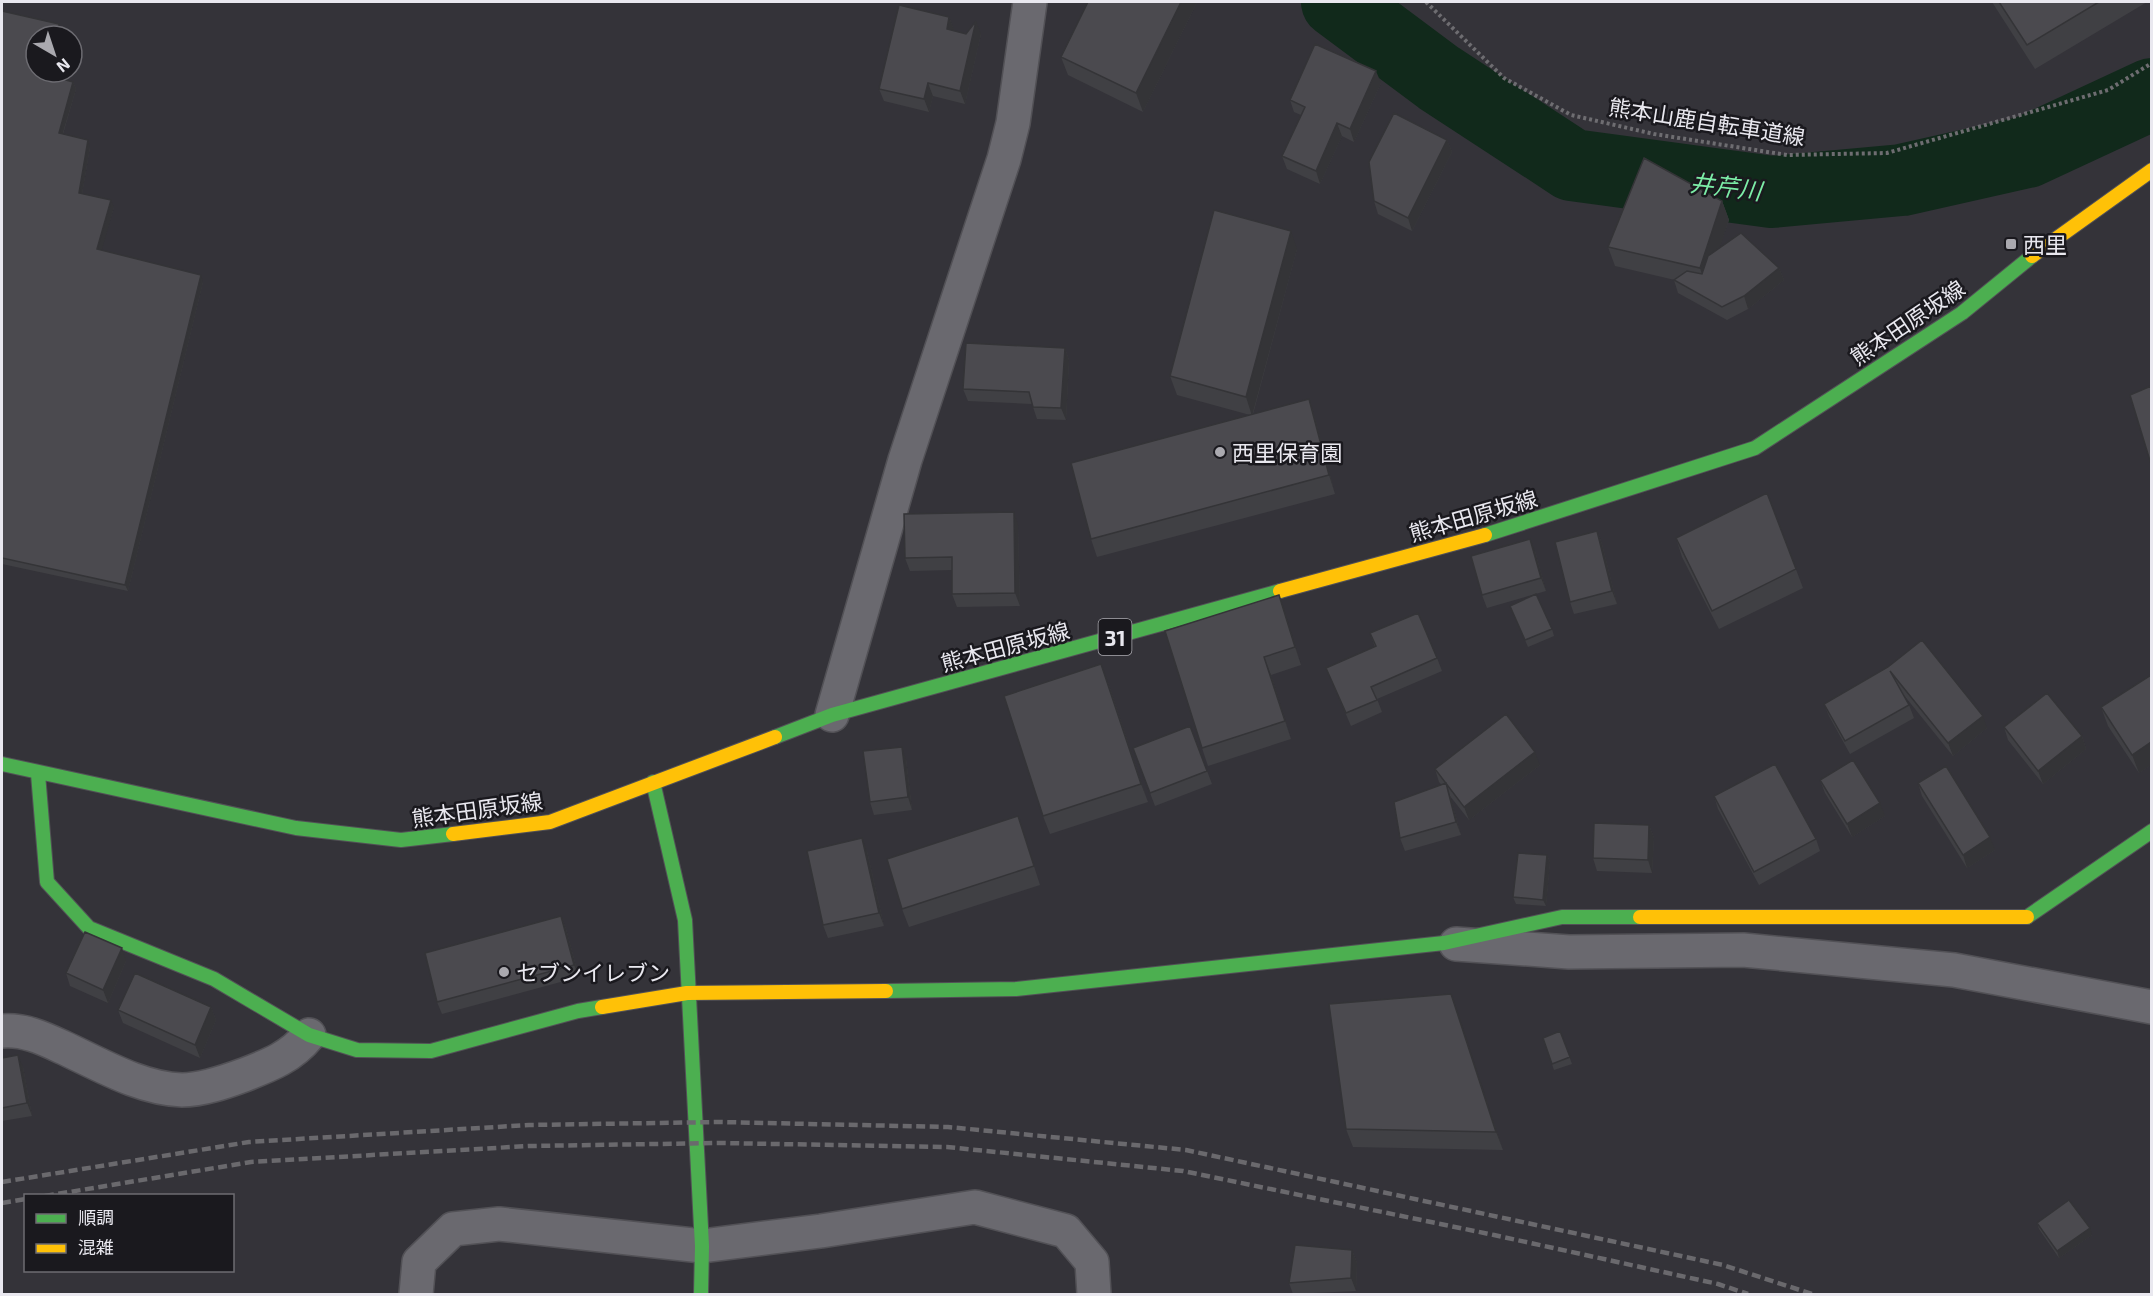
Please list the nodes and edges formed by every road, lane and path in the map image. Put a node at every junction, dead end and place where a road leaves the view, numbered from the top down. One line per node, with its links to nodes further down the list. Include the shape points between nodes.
1 (1030, 2): 5 (street, via 1004,159 904,460)
2 (1426, 2): 3 (path, 熊本山鹿自転車道線, via 1504,78 1571,115 1654,134 1786,155 1887,153 2108,90)
3 (2151, 63)
4 (2151, 170): 5 (street, 熊本田原坂線 / 31, via 2039,250 1962,313 1755,448 1513,527)
5 (832, 715): 8 (street, 熊本田原坂線 / 31)
6 (2, 764): 7 (street, 熊本田原坂線 / 31)
7 (38, 774): 8 (street, 熊本田原坂線 / 31, via 296,828 401,840 550,822); 14 (street, via 47,882 89,928 214,979)
8 (653, 782): 11 (street, via 685,920)
9 (2151, 831): 10 (street, via 2028,917 1562,917)
10 (1444, 943): 11 (street, via 1016,988); 12 (street, via 1569,952 1766,952 1954,970)
11 (687, 993): 14 (street, via 578,1011 432,1051 357,1050); 15 (street)
12 (2151, 1007)
13 (2, 1030): 14 (street, via 34,1036 126,1076 182,1090 202,1088 264,1067 297,1050)
14 (309, 1035)
15 (702, 1246): 16 (street, via 499,1224 453,1229 419,1262); 17 (street); 18 (street, via 975,1207 1066,1231 1092,1262)
16 (416, 1294)
17 (701, 1294)
18 (1094, 1294)

